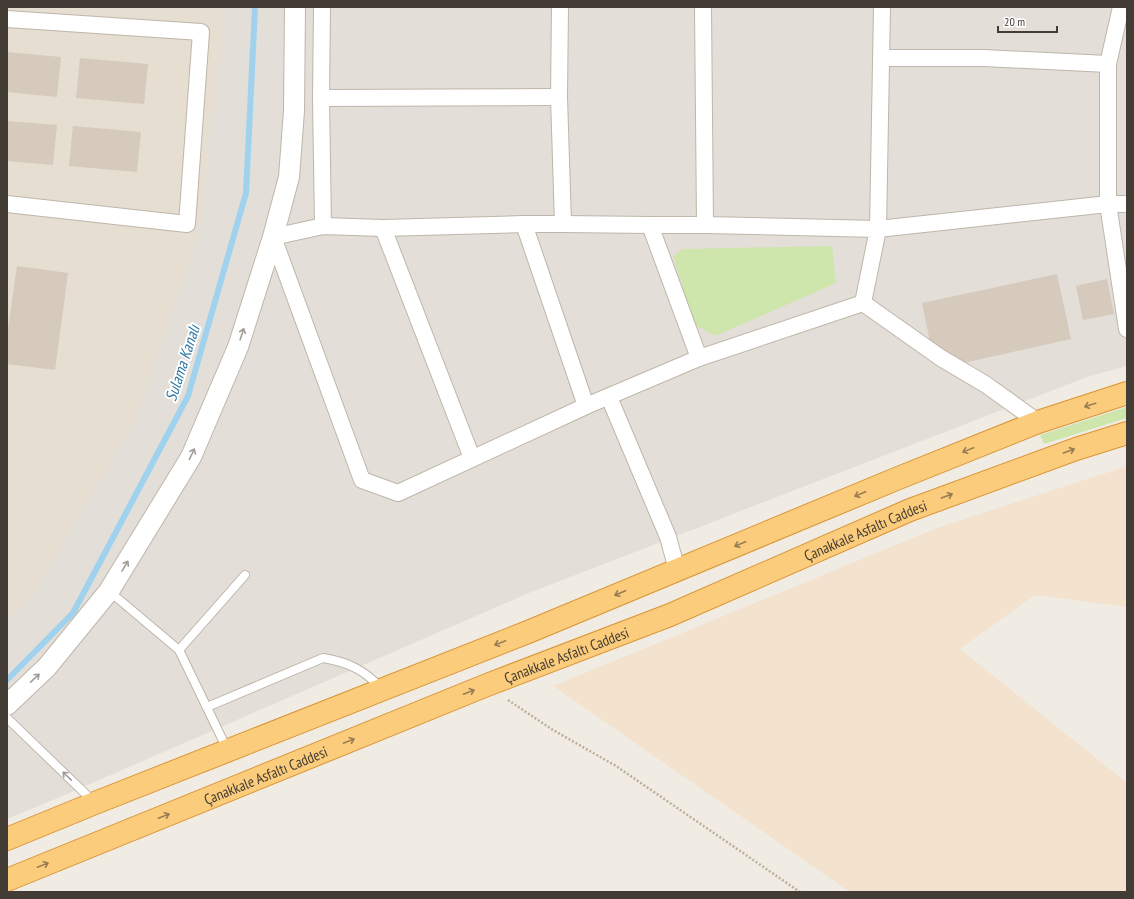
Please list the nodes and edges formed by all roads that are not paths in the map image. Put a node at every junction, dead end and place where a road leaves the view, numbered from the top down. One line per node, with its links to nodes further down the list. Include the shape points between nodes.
1 (296, 7): 22 (street, via 294,112 288,177)
2 (322, 7): 11 (street)
3 (560, 7): 10 (street)
4 (703, 7): 18 (street)
5 (882, 7): 8 (street)
6 (1121, 7): 9 (street)
7 (7, 19): 12 (street, via 201,32 187,224)
8 (881, 58): 9 (street, via 984,58); 21 (street)
9 (1108, 64): 13 (street)
10 (559, 97): 11 (street); 16 (street)
11 (321, 98): 19 (street)
12 (7, 204)
13 (1108, 204): 14 (street); 21 (street); 24 (street)
14 (1127, 204)
15 (524, 224): 16 (street); 20 (street); 28 (street)
16 (563, 224): 17 (street)
17 (650, 225): 18 (street); 25 (street)
18 (705, 225): 21 (street)
19 (323, 226): 20 (street); 22 (street)
20 (383, 228): 31 (street)
21 (878, 229): 23 (street)
22 (273, 238): 31 (street, via 362,480 398,493); 34 (street, one-way to 22, via 191,457 238,347)
23 (863, 303): 25 (street); 29 (street)
24 (1127, 329)
25 (699, 358): 27 (street)
26 (1127, 393): 29 (highway, one-way to 29)
27 (609, 397): 28 (street); 32 (street, via 668,537)
28 (586, 406): 31 (street)
29 (1038, 422): 32 (highway, one-way to 32)
30 (1127, 433): 43 (highway, Çanakkale Asfaltı Caddesi, one-way to 30, via 487,685 670,615 910,510)
31 (472, 458)
32 (678, 570): 36 (highway, one-way to 36)
33 (245, 575): 35 (lane)
34 (110, 591): 35 (lane); 37 (street, one-way to 34, via 47,667)
35 (179, 650): 38 (lane)
36 (382, 690): 38 (lane, via 374,680 352,666 323,658); 40 (highway)
37 (7, 705)
38 (207, 707): 40 (lane)
39 (7, 718): 41 (lane, one-way to 39)
40 (228, 751): 41 (highway)
41 (95, 803): 42 (highway)
42 (7, 839)
43 (7, 880)

